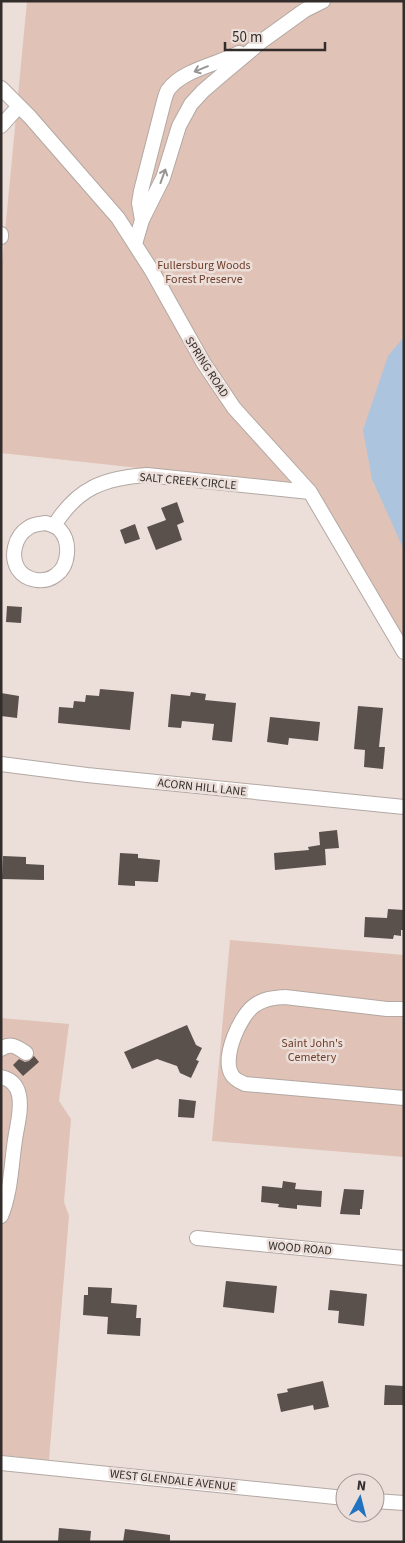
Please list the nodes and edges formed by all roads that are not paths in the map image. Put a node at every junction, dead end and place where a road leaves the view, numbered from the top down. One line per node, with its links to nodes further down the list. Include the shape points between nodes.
1 (316, 1): 3 (street)
2 (323, 1): 3 (street)
3 (304, 10): 4 (street)
4 (262, 42): 8 (street, one-way to 4, via 163,178 185,113 202,92); 8 (street, one-way to 8, via 227,60 188,74 168,90 141,191)
5 (1, 88): 6 (street, SPRING ROAD)
6 (19, 106): 7 (street); 9 (street, SPRING ROAD, via 118,218)
7 (1, 126)
8 (142, 220): 9 (street)
9 (135, 244): 10 (street, SPRING ROAD, via 203,362 234,408)
10 (310, 492): 11 (street, SALT CREEK CIRCLE, via 147,475 129,476 94,486 81,494 67,506); 12 (street, SPRING ROAD)
11 (54, 526): 11 (street, via 46,523 28,527 16,542 14,559 28,578 36,580 56,576 67,560 65,540 61,530)
12 (404, 652)
13 (1, 764): 14 (street, ACORN HILL LANE)
14 (404, 806)
15 (404, 1009): 19 (street, via 272,998 254,1006 246,1014 232,1042 230,1059 233,1076 245,1084)
16 (1, 1049): 17 (street, via 12,1045)
17 (26, 1053)
18 (1, 1077): 20 (street, via 9,1079 16,1088 20,1110 8,1193)
19 (404, 1098)
20 (1, 1216)
21 (197, 1238): 22 (street, WOOD ROAD)
22 (404, 1258)
23 (1, 1463): 24 (street, WEST GLENDALE AVENUE)
24 (335, 1497)
25 (385, 1501): 26 (street)
26 (404, 1503)

